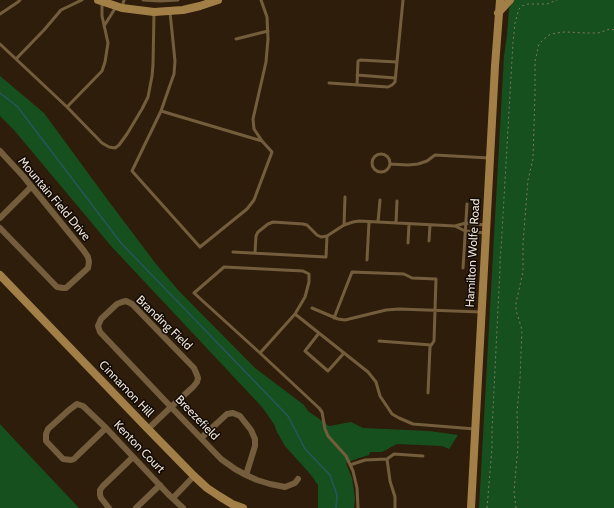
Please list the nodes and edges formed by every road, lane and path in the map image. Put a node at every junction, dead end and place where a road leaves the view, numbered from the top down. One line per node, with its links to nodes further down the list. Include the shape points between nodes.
1 (20, 0): 16 (lane)
2 (82, 0): 22 (lane, via 61,10)
3 (143, 0): 4 (lane)
4 (178, 0)
5 (218, 0): 14 (street)
6 (261, 0): 19 (lane)
7 (403, 0): 23 (lane)
8 (500, 0): 15 (street, Hamilton Wolfe Road)
9 (510, 0): 15 (street)
10 (557, 0): 92 (path, via 547,4 532,3 522,6 517,13 513,42)
11 (100, 1): 12 (street); 17 (lane)
12 (121, 5): 13 (street, via 134,10); 17 (lane)
13 (154, 12): 14 (street); 28 (lane, via 153,65 148,97 119,145 115,148 102,143)
14 (170, 12): 29 (lane, via 174,74)
15 (498, 13): 32 (street, Hamilton Wolfe Road)
16 (0, 14)
17 (104, 26): 28 (lane, via 108,43 102,71)
18 (614, 30): 93 (path, via 549,35 540,44 535,61 533,159 528,180 523,272 516,303 522,330 514,492)
19 (268, 31): 20 (lane); 30 (lane, via 266,62 253,119 254,129)
20 (236, 39)
21 (0, 44): 22 (lane)
22 (16, 59): 28 (lane)
23 (397, 62): 24 (lane, via 360,60); 25 (lane)
24 (357, 75): 25 (lane); 27 (lane)
25 (395, 78): 27 (lane, via 395,82 388,87)
26 (329, 83): 27 (lane)
27 (357, 85)
28 (67, 107)
29 (161, 111): 30 (lane); 30 (lane, via 132,170 200,247 247,209 254,200 272,152)
30 (262, 141)
31 (0, 151): 34 (street, Mountain Field Drive)
32 (490, 158): 33 (lane, via 435,155 418,164); 49 (street, Hamilton Wolfe Road)
33 (390, 164): 33 (lane, via 387,156 382,154 372,161 375,170 381,172 387,170)
34 (31, 187): 39 (street); 48 (street, Mountain Field Drive, via 88,256 88,268 66,288 60,288 54,285)
35 (345, 197): 45 (lane)
36 (380, 200): 41 (lane)
37 (397, 201): 42 (lane)
38 (467, 204): 43 (lane)
39 (0, 218)
40 (369, 222): 41 (lane); 45 (lane, via 352,222); 56 (lane)
41 (378, 222): 42 (lane)
42 (396, 223): 44 (lane)
43 (466, 223): 47 (lane); 49 (lane); 50 (lane)
44 (409, 224): 46 (lane); 53 (lane)
45 (344, 225): 51 (lane)
46 (430, 225): 47 (lane); 52 (lane)
47 (455, 226): 50 (lane)
48 (0, 228)
49 (487, 229): 50 (lane); 61 (street, Hamilton Wolfe Road)
50 (465, 231): 57 (lane)
51 (327, 236): 55 (lane, via 326,257); 55 (lane, via 317,235 307,225 273,222 258,232)
52 (429, 241)
53 (408, 243)
54 (233, 252): 55 (lane)
55 (255, 253)
56 (367, 260)
57 (463, 268)
58 (0, 275): 73 (street, Cinnamon Hill)
59 (312, 308): 63 (lane)
60 (435, 311): 61 (lane); 63 (lane, via 399,309 344,320); 63 (lane, via 436,279 412,278 404,274 352,272); 67 (lane, via 434,341)
61 (482, 312): 74 (street, Hamilton Wolfe Road)
62 (295, 314): 65 (lane); 68 (lane); 68 (lane, via 310,282 309,274 302,271 224,267 194,293)
63 (334, 318)
64 (99, 329): 71 (street, Breezefield); 71 (street, Branding Field, via 101,319 117,304 126,301 194,368 197,382)
65 (319, 333): 69 (lane); 69 (lane, via 305,351 328,371)
66 (379, 341): 67 (lane)
67 (431, 345): 70 (lane)
68 (260, 353): 79 (lane, via 319,408 328,436 342,451)
69 (344, 353): 74 (lane, via 368,372 376,382 380,396 392,414 413,424)
70 (428, 394)
71 (171, 407): 73 (street); 75 (street, Breezefield)
72 (106, 428): 72 (street, Kenton Court, via 83,406 77,404 48,429 46,440 63,459 71,460); 77 (street, Kenton Court)
73 (148, 429): 81 (street, Cinnamon Hill)
74 (476, 429): 91 (street, Hamilton Wolfe Road)
75 (201, 438): 80 (street, Breezefield, via 221,459); 80 (street, via 227,414 235,413 240,416 252,430 255,439)
76 (423, 456): 78 (lane, via 394,454)
77 (133, 457): 83 (street, Kenton Court); 85 (street, via 100,490 101,498)
78 (387, 459): 79 (lane, via 366,460); 90 (lane)
79 (350, 465): 89 (lane, via 357,488)
80 (246, 474): 82 (street, Breezefield, via 257,480 285,487 295,484)
81 (194, 476): 84 (street); 88 (street, Cinnamon Hill, via 219,496)
82 (298, 479)
83 (160, 485): 84 (street, Kenton Court); 86 (street)
84 (173, 498): 87 (street, Kenton Court)
85 (108, 507)
86 (136, 508)
87 (183, 508)
88 (242, 508)
89 (358, 508)
90 (395, 508)
91 (472, 508)
92 (487, 508)
93 (516, 508)

